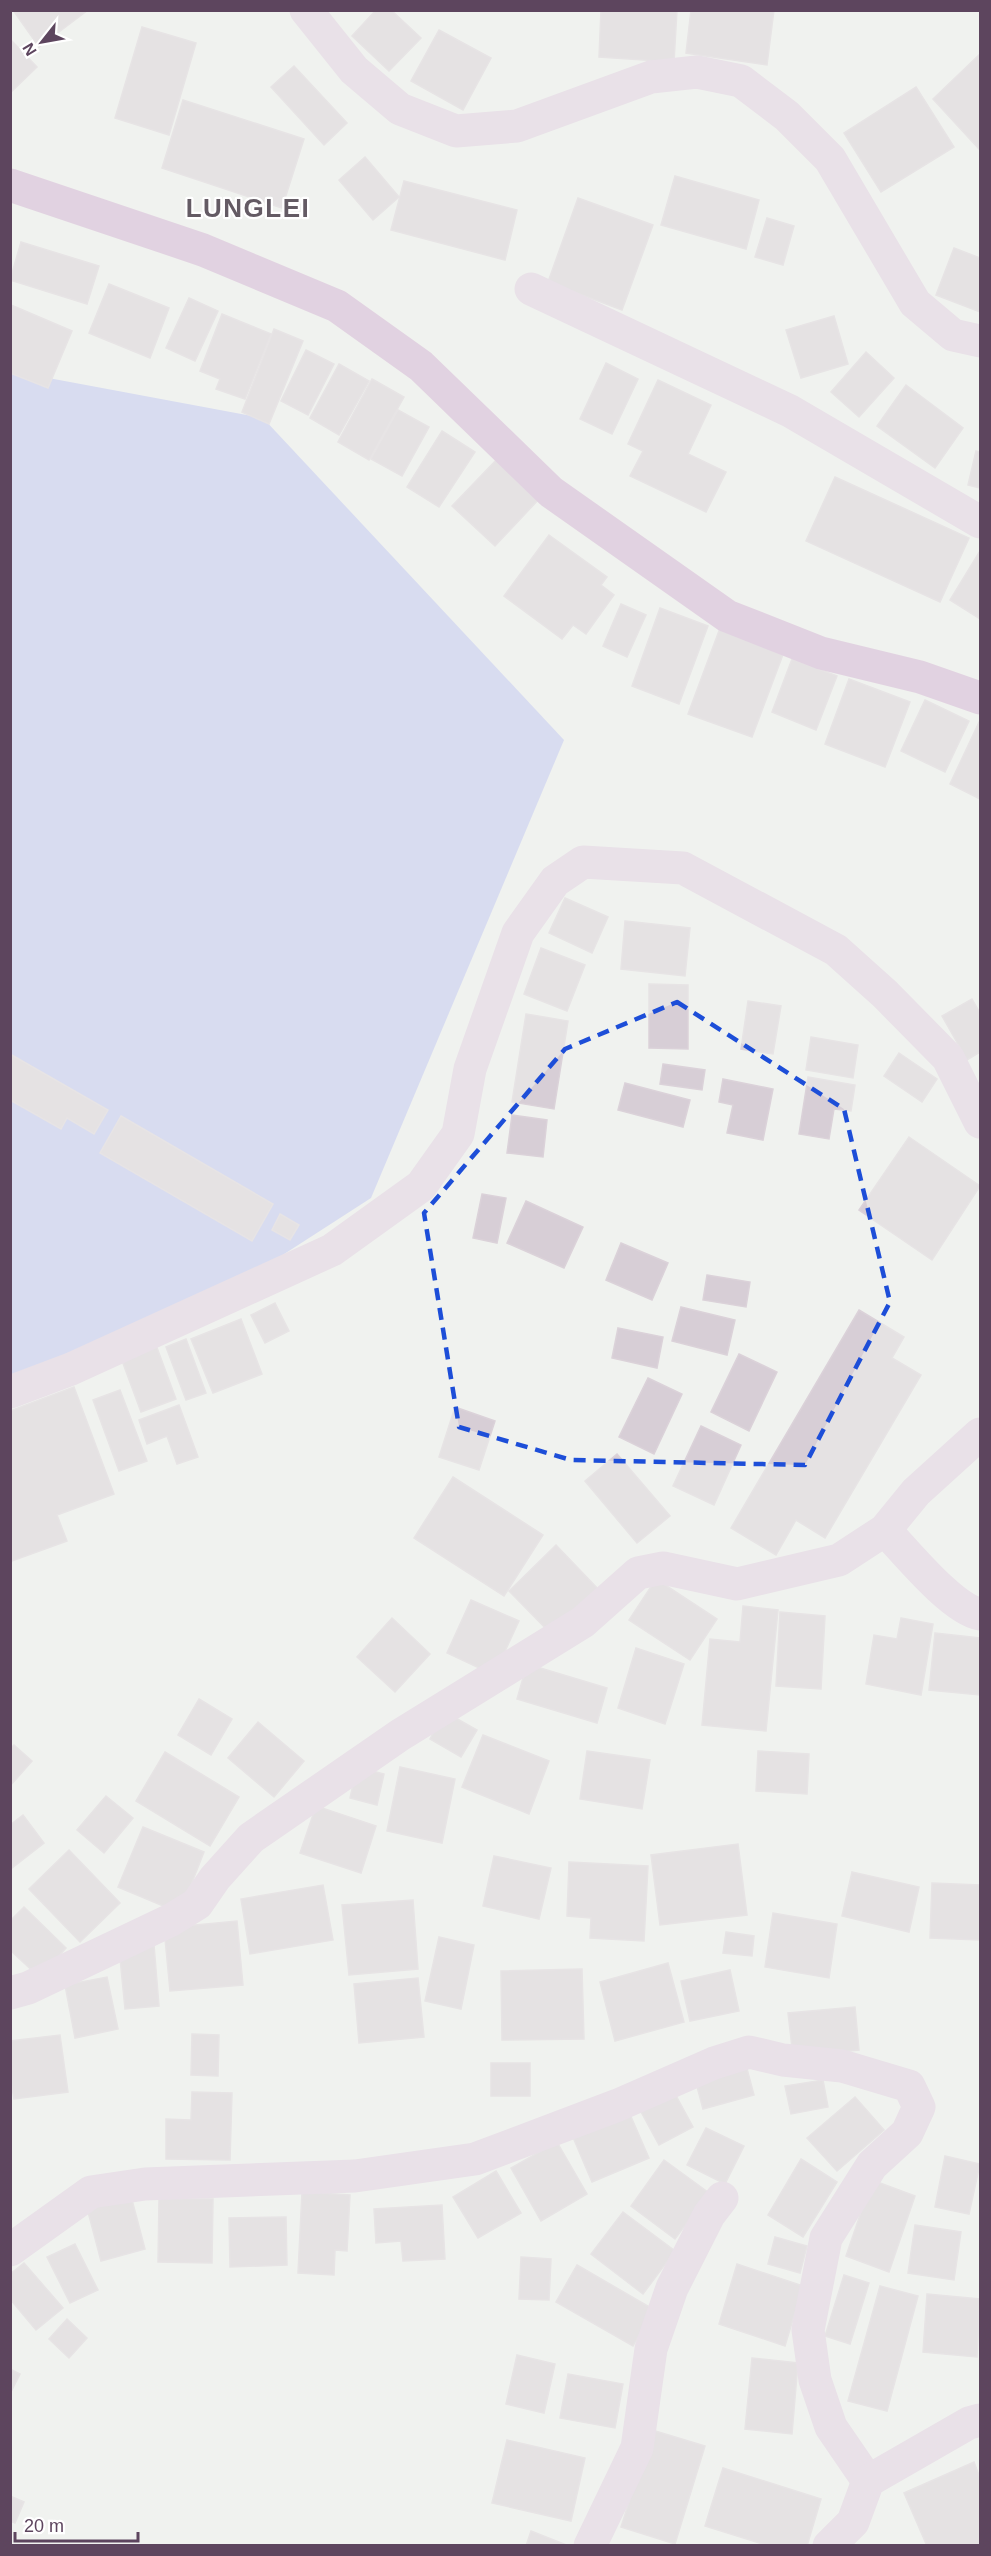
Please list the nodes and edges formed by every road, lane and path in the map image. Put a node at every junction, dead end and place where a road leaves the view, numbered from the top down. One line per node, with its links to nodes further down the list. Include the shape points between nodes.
1 (306, 10): 4 (street, via 354,70 400,109 456,131 518,126 651,77 697,72 741,81 787,116 830,159 915,303 953,335)
2 (10, 185): 6 (main road, via 203,250 337,306 421,366 552,492 727,616 821,653 920,677)
3 (531, 288): 5 (street, via 790,411)
4 (981, 341)
5 (981, 522)
6 (981, 698)
7 (981, 1122): 8 (street, via 948,1058 837,950 683,868 583,862 555,881 518,933 470,1069 458,1134 421,1186 332,1250 71,1369)
8 (10, 1392)
9 (981, 1434): 10 (street, via 916,1492)
10 (885, 1530): 11 (street, via 930,1579 972,1613); 12 (street, via 839,1560 737,1584 663,1568 638,1573 583,1622 400,1735 251,1838 197,1904 171,1920)
11 (981, 1614)
12 (10, 1993)
13 (722, 2198): 17 (street, via 672,2288 651,2349 637,2448)
14 (10, 2250): 16 (street, via 91,2193 145,2184 355,2176 475,2160 749,2052 842,2066 909,2086 919,2107 907,2133 872,2165 826,2238 808,2330 815,2380 831,2427)
15 (981, 2420): 16 (street, via 969,2423)
16 (868, 2481): 18 (street, via 853,2522)
17 (590, 2546)
18 (829, 2546)

